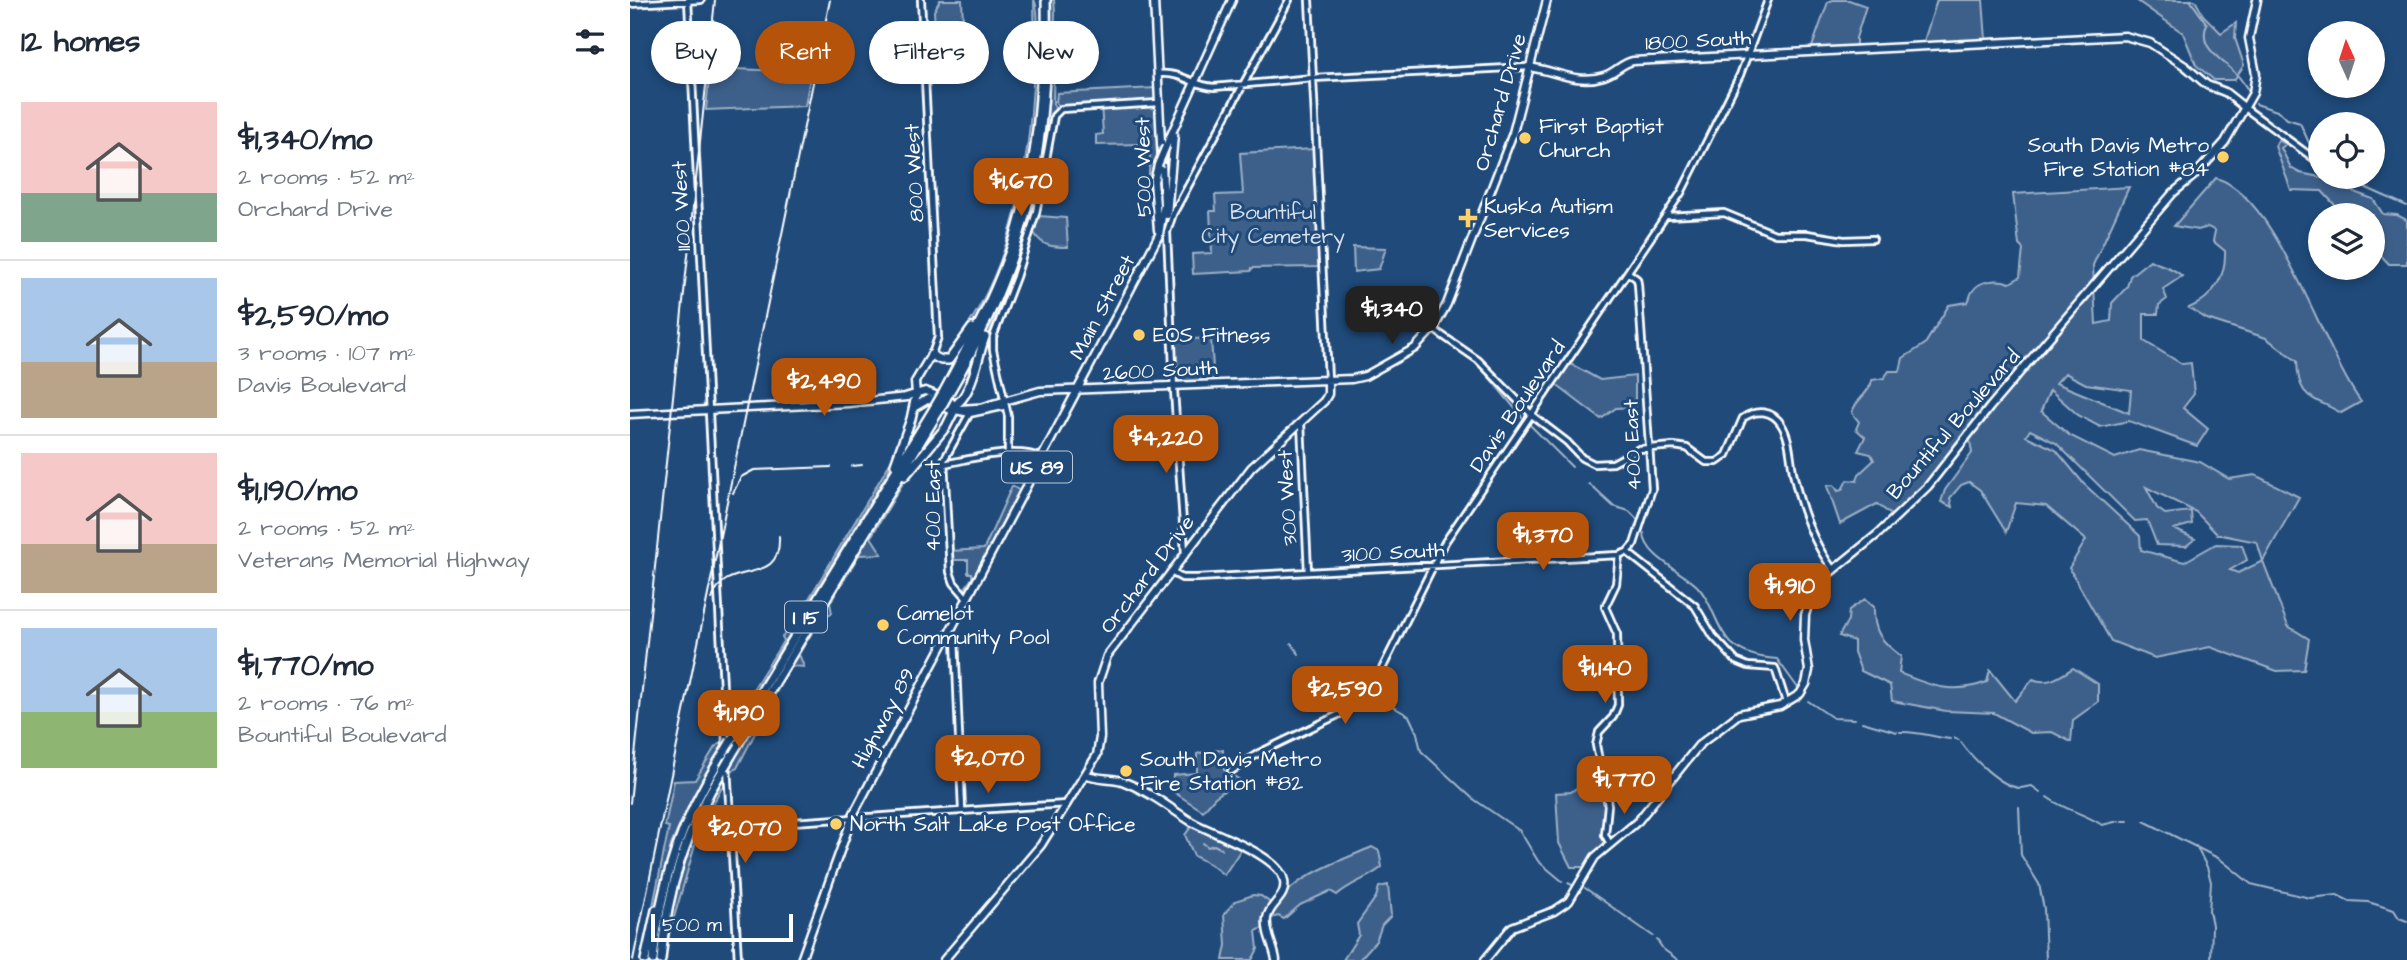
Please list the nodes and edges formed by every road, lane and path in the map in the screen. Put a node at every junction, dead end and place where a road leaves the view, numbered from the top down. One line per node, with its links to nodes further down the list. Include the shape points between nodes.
1 (688, 0): 2 (street); 12 (street); 43 (street, 1100 West)
2 (701, 0)
3 (921, 0): 32 (street, 800 West, via 938,337)
4 (1044, 0): 29 (highway, I 15, via 1036,145 1021,215); 30 (highway, I 15, via 1048,61 1040,152 1023,230)
5 (1154, 0): 14 (main road, 500 West / US 89)
6 (1232, 0): 18 (main road)
7 (1289, 0): 19 (street)
8 (1309, 0): 17 (street)
9 (1547, 0): 15 (main road, Orchard Drive)
10 (1768, 0): 13 (street, Davis Boulevard)
11 (2257, 0): 22 (main road, Bountiful Boulevard, via 2249,38 2256,81)
12 (630, 4)
13 (1745, 55): 15 (main road, 1800 South, via 1630,62 1590,79 1570,79); 22 (main road, 1800 South, via 2117,35 2140,38); 25 (street, Davis Boulevard, via 1737,81)
14 (1157, 59): 16 (main road, 500 West / US 89); 20 (main road, 500 West / US 89)
15 (1528, 67): 17 (street, 1800 South); 31 (main road, Orchard Drive, via 1513,133 1456,285)
16 (1159, 74): 18 (street, 1800 South, via 1175,73); 20 (main road, 500 West / US 89)
17 (1314, 78): 19 (street, 1800 South); 33 (street)
18 (1196, 82): 19 (street, 1800 South, via 1206,86); 23 (main road)
19 (1244, 83): 34 (street, 500 West, via 1167,232)
20 (1159, 92): 21 (main road, 500 West / US 89)
21 (1159, 103): 26 (main road, 500 West / US 89, via 1164,209); 40 (street, via 1059,110 1053,118 1031,229 993,335)
22 (2244, 107): 24 (street); 60 (main road, Bountiful Boulevard, via 2225,142 2175,190 1928,486 1874,537)
23 (1177, 123): 26 (main road, via 1169,207); 26 (main road, bridge, via 1158,165 1154,187)
24 (2308, 154)
25 (1668, 216): 27 (street, via 1728,213 1775,234); 28 (street, Davis Boulevard)
26 (1158, 239): 35 (main road, Main Street / US 89)
27 (1873, 239)
28 (1629, 273): 47 (street, Davis Boulevard); 50 (street, 400 East, via 1638,282)
29 (998, 281): 32 (highway, via 951,358 945,361); 39 (highway, I 15)
30 (1002, 290): 37 (highway); 39 (highway, I 15)
31 (1433, 329): 33 (main road, Orchard Drive, via 1412,351 1365,376); 47 (street, via 1487,368)
32 (931, 355): 36 (main road, via 915,382)
33 (1328, 379): 34 (main road, 2600 South); 49 (main road, Orchard Drive, via 1325,400)
34 (1174, 387): 35 (main road, 2600 South); 57 (street, 500 West)
35 (1077, 391): 40 (main road, 2600 South, via 1036,391); 52 (main road, Highway 89 / US 89)
36 (916, 394): 38 (main road, 2600 South); 39 (main road, 2600 South, via 932,392); 42 (highway)
37 (966, 394): 39 (highway); 45 (highway)
38 (905, 397): 42 (highway, via 913,401); 43 (main road, 2600 South)
39 (951, 402): 41 (highway, via 984,408); 42 (highway, via 928,399); 44 (highway, I 15, bridge); 45 (main road, 2600 South); 48 (highway)
40 (1005, 403): 41 (main road, 2600 South); 45 (main road); 51 (street)
41 (995, 404): 45 (main road, 2600 South)
42 (914, 409): 54 (highway)
43 (708, 410): 46 (main road, 2600 South); 72 (street)
44 (936, 410): 54 (highway, I 15); 55 (highway, I 15)
45 (970, 411): 48 (highway); 53 (street, 400 East)
46 (630, 414)
47 (1531, 414): 50 (street, via 1594,464 1613,463); 59 (street, Davis Boulevard)
48 (951, 420): 55 (highway, via 918,457)
49 (1301, 422): 57 (main road, Orchard Drive, via 1253,466); 62 (street, 300 West)
50 (1649, 447): 56 (street, 400 East, via 1651,494); 60 (street, via 1683,447 1702,461 1715,463 1726,456 1745,417 1759,412 1772,415 1785,432 1806,514 1818,547)
51 (1008, 455): 52 (street); 53 (street)
52 (1041, 458): 63 (main road, Highway 89 / US 89)
53 (944, 464): 63 (street, 400 East, via 950,572)
54 (881, 494): 66 (highway, I 15, bridge, via 731,741)
55 (870, 526): 66 (highway, I 15)
56 (1628, 552): 58 (street); 65 (street, via 1695,606 1711,634 1736,661 1775,668)
57 (1185, 554): 61 (main road, Orchard Drive)
58 (1619, 555): 59 (street, 3100 South); 73 (street, via 1616,584 1605,607 1617,634 1618,705 1600,730 1596,745 1608,808 1605,834)
59 (1432, 566): 62 (street, 3100 South); 67 (street, Davis Boulevard, via 1385,665 1356,701 1337,716)
60 (1832, 568): 65 (main road, Bountiful Boulevard, via 1814,591 1805,615 1807,682)
61 (1171, 572): 62 (street, 3100 South, via 1185,579); 68 (main road, Orchard Drive, via 1102,666 1097,687 1099,747)
62 (1308, 572)
63 (968, 598): 64 (main road, Highway 89 / US 89)
64 (949, 633): 70 (street, via 955,638); 71 (main road, Highway 89 / US 89)
65 (1787, 703): 73 (main road, via 1747,710 1730,720 1691,752 1641,817)
66 (727, 755): 74 (highway, I 15, via 694,800); 77 (highway, I 15, bridge, via 684,845 669,897)
67 (1231, 771)
68 (1087, 777): 69 (main road, Orchard Drive); 81 (main road, via 1118,780 1151,794 1278,868 1285,887 1267,922)
69 (1068, 804): 70 (street); 80 (main road, Orchard Drive, via 1041,845)
70 (962, 810): 71 (street)
71 (852, 817): 72 (street); 79 (main road, Highway 89 / US 89)
72 (731, 826): 78 (street)
73 (1610, 844): 82 (main road, via 1591,862 1567,903 1512,927)
74 (664, 887): 75 (highway); 76 (highway, I 15)
75 (645, 960)
76 (653, 960)
77 (661, 960)
78 (738, 960)
79 (802, 960)
80 (944, 960)
81 (1276, 960)
82 (1485, 960)

